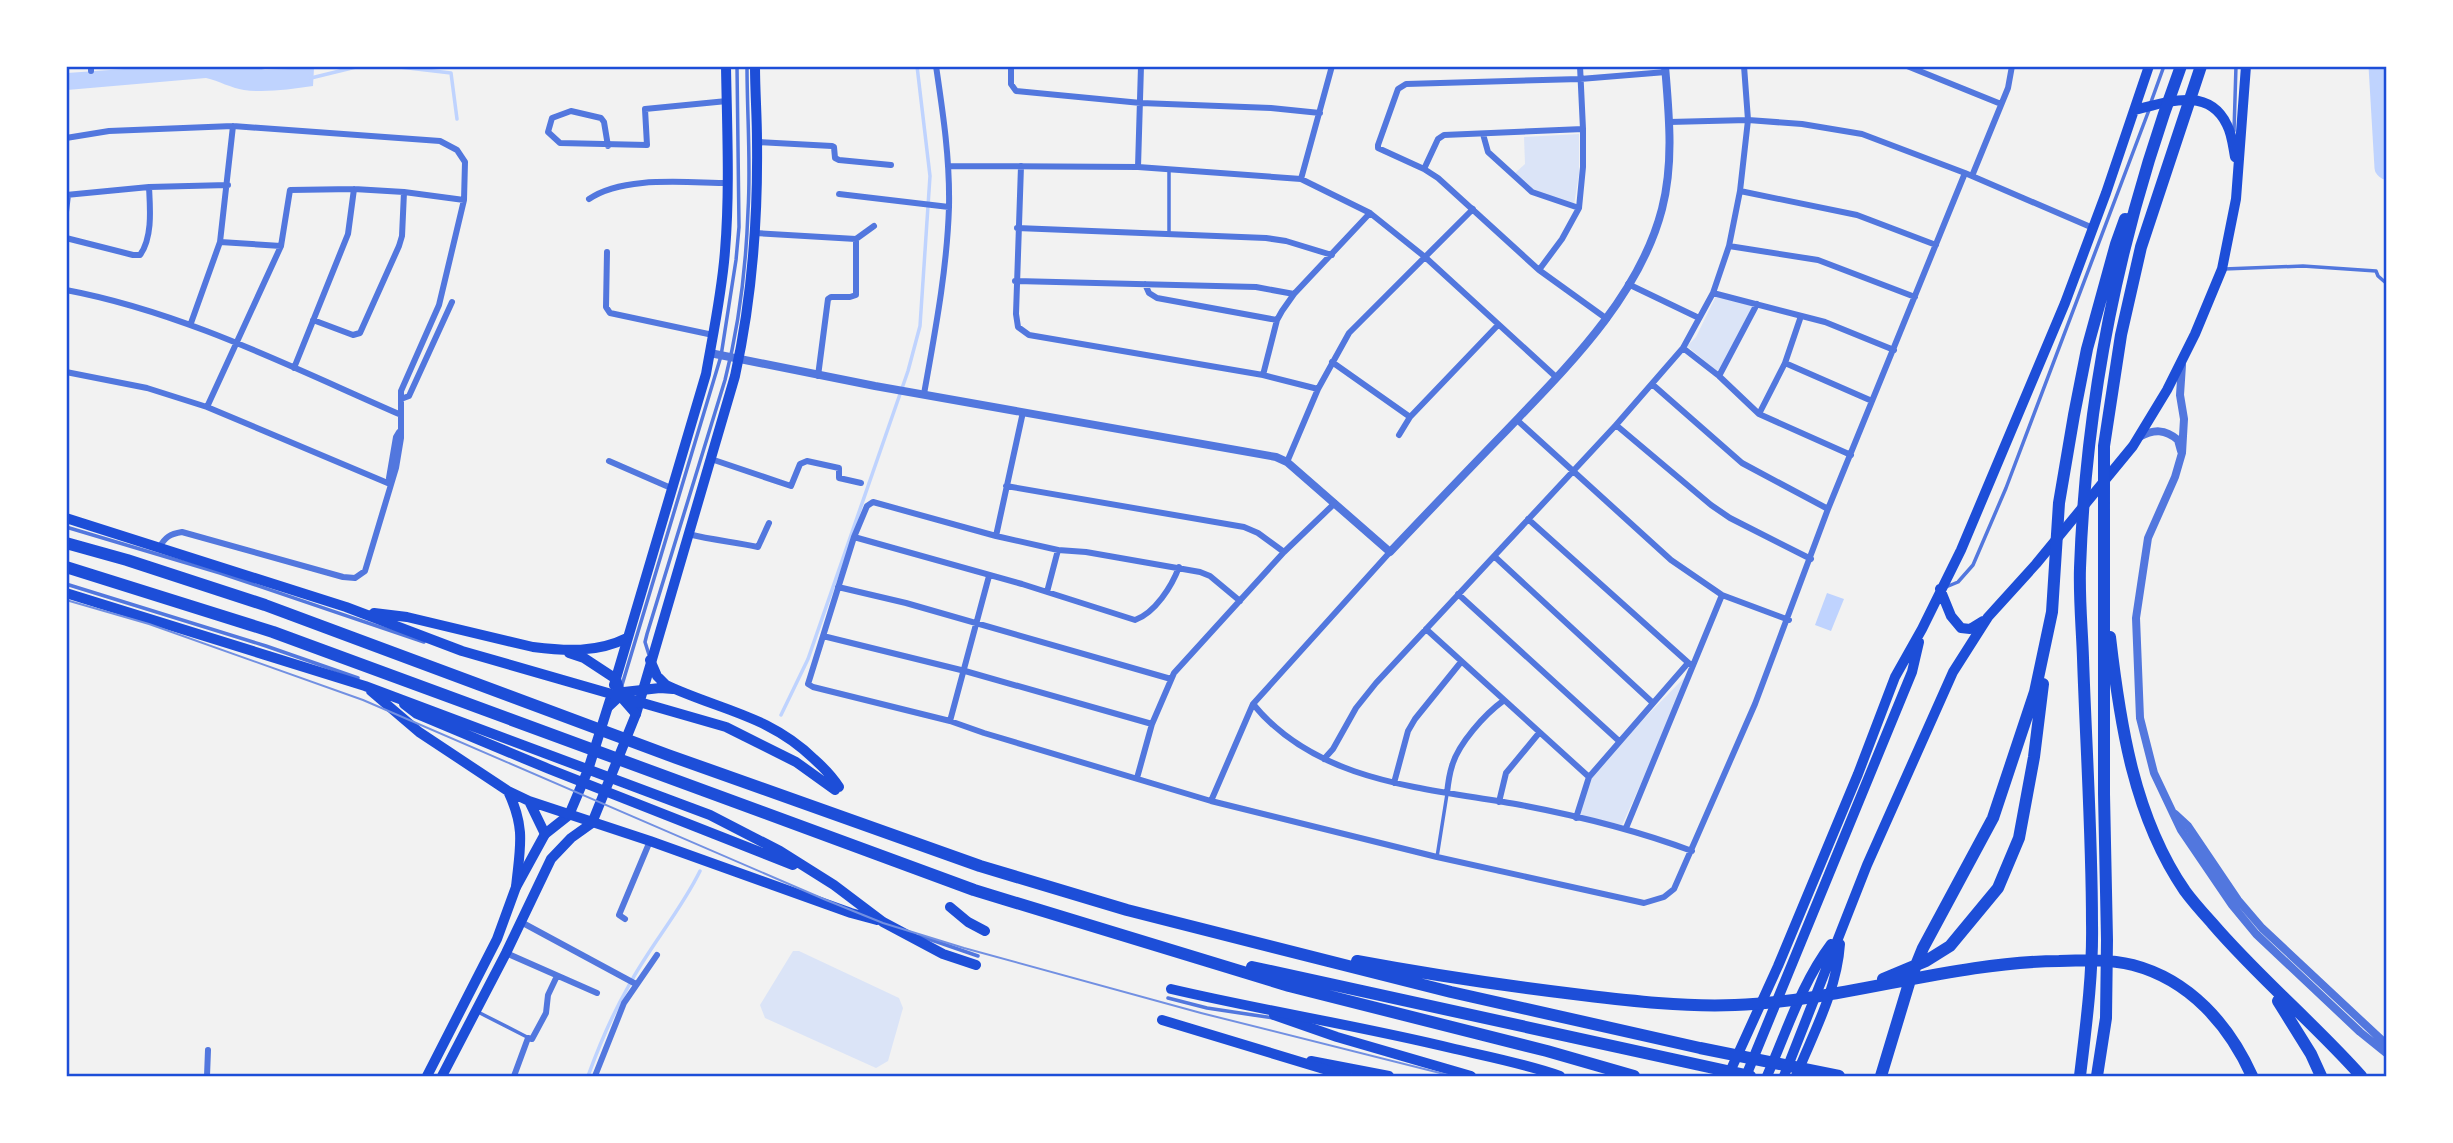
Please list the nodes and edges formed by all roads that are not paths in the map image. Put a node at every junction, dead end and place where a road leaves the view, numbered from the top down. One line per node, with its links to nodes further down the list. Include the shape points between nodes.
1 (726, 66): 21 (main road)
2 (737, 66): 99 (lane, via 738,227)
3 (747, 66): 99 (lane, via 749,209)
4 (755, 66): 33 (main road)
5 (936, 66): 37 (street)
6 (1011, 66): 22 (street, via 1011,84 1016,91)
7 (1141, 66): 22 (street)
8 (1332, 66): 26 (street)
9 (1580, 66): 20 (street)
10 (1744, 66): 27 (street)
11 (1907, 66): 23 (street)
12 (2012, 66): 23 (street)
13 (2149, 66): 25 (highway)
14 (2164, 66): 24 (lane)
15 (2181, 66): 35 (highway)
16 (2201, 66): 147 (highway, via 2141,247 2121,335 2104,446)
17 (2235, 66): 42 (lane)
18 (2246, 66): 42 (highway)
19 (1665, 69): 20 (street); 28 (street)
20 (1580, 79): 30 (street); 41 (street, via 1401,86 1377,147)
21 (727, 101): 34 (street, via 645,109 647,145); 45 (main road)
22 (1141, 103): 26 (street); 39 (street)
23 (2001, 104): 43 (street)
24 (2150, 107): 25 (highway); 42 (highway, via 2185,98 2216,109 2227,125); 154 (lane, via 1973,565 1958,582)
25 (2135, 110): 62 (highway)
26 (1320, 113): 44 (street)
27 (1748, 120): 28 (street); 43 (street, via 1862,134); 49 (street)
28 (1669, 122): 79 (street, via 1669,173 1662,211)
29 (233, 126): 32 (street, via 108,131); 46 (street); 54 (street, via 450,144 465,162)
30 (1583, 129): 31 (street); 56 (street)
31 (1483, 134): 41 (street, via 1440,136); 56 (street, via 1488,152 1532,192)
32 (66, 138)
33 (757, 142): 36 (street, via 832,146 839,160); 63 (main road)
34 (608, 146): 34 (street, via 560,143 548,132 552,118 571,111 601,118)
35 (2150, 164): 161 (highway, via 2116,244 2087,349 2059,503); 255 (highway, via 2111,306 2083,513 2080,571 2092,925)
36 (891, 165)
37 (948, 166): 38 (street); 55 (street)
38 (1021, 166): 39 (street); 61 (street)
39 (1138, 167): 40 (street)
40 (1169, 169): 44 (street); 64 (lane)
41 (1424, 169): 57 (street)
42 (2238, 170): 74 (highway)
43 (1969, 175): 62 (street); 68 (street)
44 (1301, 179): 59 (street)
45 (729, 183): 53 (street, via 656,182 609,190); 93 (main road)
46 (228, 185): 47 (street); 67 (street)
47 (149, 187): 52 (street); 65 (street, via 149,227 141,255)
48 (354, 189): 50 (street); 69 (street, via 290,190); 89 (street, via 350,227)
49 (1740, 191): 68 (street, via 1857,215); 70 (street)
50 (404, 192): 54 (street); 89 (street, via 399,246 359,334)
51 (839, 194): 55 (street)
52 (67, 195): 58 (street)
53 (589, 199)
54 (464, 200): 85 (street)
55 (949, 207): 110 (street, via 943,289)
56 (1579, 208): 75 (street)
57 (1473, 209): 73 (street); 75 (street)
58 (66, 212)
59 (1370, 213): 72 (street); 73 (street)
60 (874, 226): 66 (street)
61 (1017, 228): 64 (street); 76 (street)
62 (2093, 228): 154 (highway)
63 (755, 233): 66 (street); 99 (main road, via 751,280)
64 (1169, 233): 72 (street, via 1266,238)
65 (66, 238)
66 (856, 239): 104 (street, via 856,295 828,299)
67 (220, 242): 69 (street); 91 (street)
68 (1936, 245): 83 (street)
69 (281, 246): 94 (street)
70 (1729, 246): 81 (street); 83 (street, via 1818,260)
71 (607, 252): 93 (street, via 606,307 610,313)
72 (1332, 255): 82 (street)
73 (1425, 257): 92 (street); 100 (street, via 1349,333)
74 (2222, 269): 77 (lane, via 2303,266 2376,271); 98 (highway)
75 (1539, 270): 88 (street)
76 (1015, 281): 78 (street); 105 (street, via 1018,327 1029,335)
77 (2386, 283)
78 (1145, 284): 82 (street, via 1256,287); 90 (street, via 1157,298)
79 (1628, 284): 87 (street); 88 (street)
80 (66, 290): 91 (street)
81 (1713, 293): 84 (street); 87 (street)
82 (1294, 294): 90 (street)
83 (1915, 297): 96 (street)
84 (1757, 304): 86 (street); 106 (street)
85 (439, 305): 111 (street); 111 (street, via 451,305 409,396)
86 (1801, 316): 96 (street); 101 (street)
87 (1699, 318): 95 (street)
88 (1607, 319): 107 (street)
89 (313, 320): 102 (street)
90 (1278, 320): 105 (street)
91 (191, 324): 94 (street)
92 (1498, 325): 107 (street); 117 (street)
93 (713, 335): 97 (main road)
94 (237, 344): 102 (street); 113 (street)
95 (1683, 348): 106 (street); 108 (street)
96 (1894, 350): 112 (street)
97 (710, 353): 99 (street); 131 (main road)
98 (2184, 355): 121 (highway); 122 (street, via 2180,377)
99 (730, 359): 104 (street); 124 (main road); 171 (lane, via 647,634); 180 (lane)
100 (1332, 362): 109 (street); 117 (street)
101 (1785, 363): 112 (street); 116 (street)
102 (294, 368): 115 (street)
103 (66, 372): 113 (street, via 147,388)
104 (818, 376): 110 (street)
105 (1263, 376): 109 (street)
106 (1718, 376): 116 (street)
107 (1556, 377): 118 (street)
108 (1652, 384): 119 (street); 133 (street, via 1742,463)
109 (1318, 389): 126 (street)
110 (924, 394): 114 (street)
111 (401, 399): 115 (street)
112 (1872, 401): 123 (street)
113 (207, 407): 128 (street)
114 (1023, 412): 126 (street, via 1211,444); 130 (street)
115 (399, 414): 128 (street, via 401,438)
116 (1759, 414): 123 (street)
117 (1410, 417): 120 (street)
118 (1517, 420): 127 (street); 145 (street)
119 (1616, 425): 127 (street); 148 (street, via 1711,505)
120 (1399, 435)
121 (2138, 438): 122 (street, via 2163,431 2178,440); 162 (highway)
122 (2182, 453): 200 (street, via 2148,538 2136,618 2140,718 2154,772)
123 (1851, 455): 133 (street)
124 (711, 459): 129 (street, via 791,486 800,464 807,461 839,468 839,478); 138 (main road)
125 (609, 461): 131 (street)
126 (1287, 462): 132 (street)
127 (1573, 472): 135 (street); 158 (street, via 1671,560)
128 (390, 483): 142 (street, via 365,571 355,578 182,532 163,539)
129 (861, 483)
130 (1006, 486): 139 (street); 144 (street, via 1244,527)
131 (671, 488): 168 (main road)
132 (1335, 503): 144 (street); 145 (street)
133 (1828, 509): 148 (street)
134 (66, 518): 142 (highway)
135 (1528, 519): 146 (street); 173 (street)
136 (769, 523): 138 (street, via 758,548)
137 (66, 527): 170 (lane)
138 (688, 534): 171 (main road)
139 (996, 536): 140 (street, via 876,502 870,503); 143 (street)
140 (854, 537): 151 (street); 153 (street)
141 (66, 543): 217 (highway, via 265,605 980,866)
142 (159, 548): 160 (highway)
143 (1058, 550): 150 (street); 156 (street)
144 (1284, 552): 159 (street)
145 (1390, 552): 184 (street)
146 (1494, 556): 157 (street); 183 (street)
147 (2103, 558): 222 (highway, via 2129,758 2155,836 2184,890); 256 (highway, via 2108,940 2106,1018)
148 (1811, 559): 163 (street)
149 (66, 566): 218 (highway, via 273,632 974,890)
150 (1179, 567): 156 (street, via 1171,585 1137,620); 159 (street, via 1210,576)
151 (989, 576): 156 (street); 164 (street)
152 (66, 584): 181 (lane, via 265,646 361,680)
153 (838, 587): 164 (street); 167 (street)
154 (1941, 589): 162 (highway, via 1961,628 1970,629); 166 (highway)
155 (66, 593): 177 (highway)
156 (1047, 593)
157 (1458, 594): 165 (street); 190 (street)
158 (1722, 594): 163 (street); 173 (street)
159 (1240, 601): 176 (street)
160 (364, 613): 169 (highway, via 407,617); 170 (highway)
161 (2052, 614): 225 (highway, via 2019,838 1998,888 1950,946 1926,961); 254 (highway, via 2035,692 1993,818 1923,948)
162 (1988, 617): 215 (highway, via 1953,672)
163 (1788, 620): 207 (street)
164 (978, 623): 174 (street); 176 (street)
165 (1426, 629): 172 (street); 191 (street, via 1356,708)
166 (1922, 629): 249 (highway, via 1895,677 1778,966); 250 (highway, via 1912,672)
167 (823, 636): 174 (street); 187 (street, via 808,684)
168 (627, 638): 169 (highway, via 595,649); 175 (main road)
169 (553, 649): 175 (highway, via 584,658)
170 (462, 651): 179 (highway, via 726,727 837,789 830,774 781,733 739,711)
171 (650, 660): 178 (main road); 179 (highway, via 656,676)
172 (1461, 662): 182 (street); 194 (street, via 1408,731)
173 (1690, 664): 183 (street); 204 (street)
174 (965, 671): 187 (street); 188 (street)
175 (616, 679): 180 (highway); 185 (main road)
176 (1171, 679): 188 (street)
177 (365, 686): 181 (highway); 195 (highway, via 419,732)
178 (643, 690): 179 (highway); 180 (highway); 186 (main road)
179 (676, 690)
180 (620, 694): 185 (highway); 186 (highway)
181 (394, 697): 209 (highway, via 417,714 548,769); 209 (highway, via 643,788 741,830)
182 (1503, 701): 189 (street); 196 (street, via 1458,753)
183 (1653, 703): 190 (street)
184 (1253, 704): 191 (street, via 1282,732); 198 (street)
185 (609, 706): 201 (main road)
186 (636, 713): 203 (main road)
187 (950, 721): 193 (street)
188 (1152, 724): 193 (street)
189 (1539, 733): 192 (street); 199 (street, via 1506,773)
190 (1619, 741): 192 (street)
191 (1324, 759): 194 (street)
192 (1589, 777): 202 (street)
193 (1136, 778): 198 (street)
194 (1394, 783): 196 (street)
195 (508, 791): 197 (highway); 210 (highway, via 520,820)
196 (1447, 793): 199 (street); 208 (lane)
197 (528, 801): 201 (highway); 205 (highway)
198 (1211, 802): 208 (street)
199 (1499, 802): 202 (street)
200 (2173, 812): 233 (street, via 2262,928); 237 (street, via 2203,865 2256,934)
201 (569, 815): 203 (highway); 205 (main road)
202 (1576, 818): 204 (street)
203 (592, 823): 206 (highway); 213 (main road, via 551,859)
204 (1626, 828): 207 (street)
205 (545, 834): 210 (main road)
206 (650, 841): 212 (street, via 619,915); 214 (highway)
207 (1692, 850): 208 (street, via 1674,889 1644,903)
208 (1437, 857)
209 (818, 875): 214 (highway)
210 (516, 887): 240 (main road, via 497,939)
211 (950, 907): 216 (highway)
212 (625, 919)
213 (521, 922): 219 (main road); 224 (street)
214 (883, 922): 221 (highway, via 943,954)
215 (1841, 931): 251 (highway, via 1806,984); 252 (highway); 253 (highway, via 1834,979)
216 (984, 933)
217 (1243, 941): 225 (highway, via 1418,972 1624,1000 1733,1005 1788,1002); 238 (highway)
218 (1173, 950): 248 (highway, via 1289,986); 250 (highway)
219 (506, 953): 223 (street); 229 (main road)
220 (657, 955): 243 (street, via 624,1003)
221 (977, 961)
222 (2259, 975): 258 (highway, via 2289,1016); 259 (highway)
223 (557, 976): 226 (street); 232 (street, via 546,1013 532,1039)
224 (632, 982)
225 (1850, 991): 257 (highway, via 2017,961 2091,960 2134,966 2186,991 2211,1011 2230,1034)
226 (597, 993)
227 (1170, 994): 228 (highway); 231 (lane, via 1248,1015)
228 (1254, 1007): 231 (main road); 234 (highway)
229 (476, 1011): 232 (lane); 241 (main road)
230 (1163, 1018): 236 (highway)
231 (1289, 1020): 234 (lane, via 1329,1023); 246 (main road)
232 (528, 1038): 242 (street)
233 (2386, 1044)
234 (1449, 1047): 247 (highway)
235 (208, 1050): 239 (street)
236 (1267, 1052): 244 (highway); 245 (main road)
237 (2386, 1053)
238 (1833, 1075)
239 (207, 1076)
240 (427, 1076)
241 (442, 1076)
242 (514, 1076)
243 (596, 1076)
244 (1348, 1076)
245 (1389, 1076)
246 (1471, 1076)
247 (1560, 1076)
248 (1634, 1076)
249 (1728, 1076)
250 (1748, 1076)
251 (1767, 1076)
252 (1784, 1076)
253 (1796, 1076)
254 (1881, 1076)
255 (2080, 1076)
256 (2097, 1076)
257 (2252, 1076)
258 (2321, 1076)
259 (2361, 1076)

